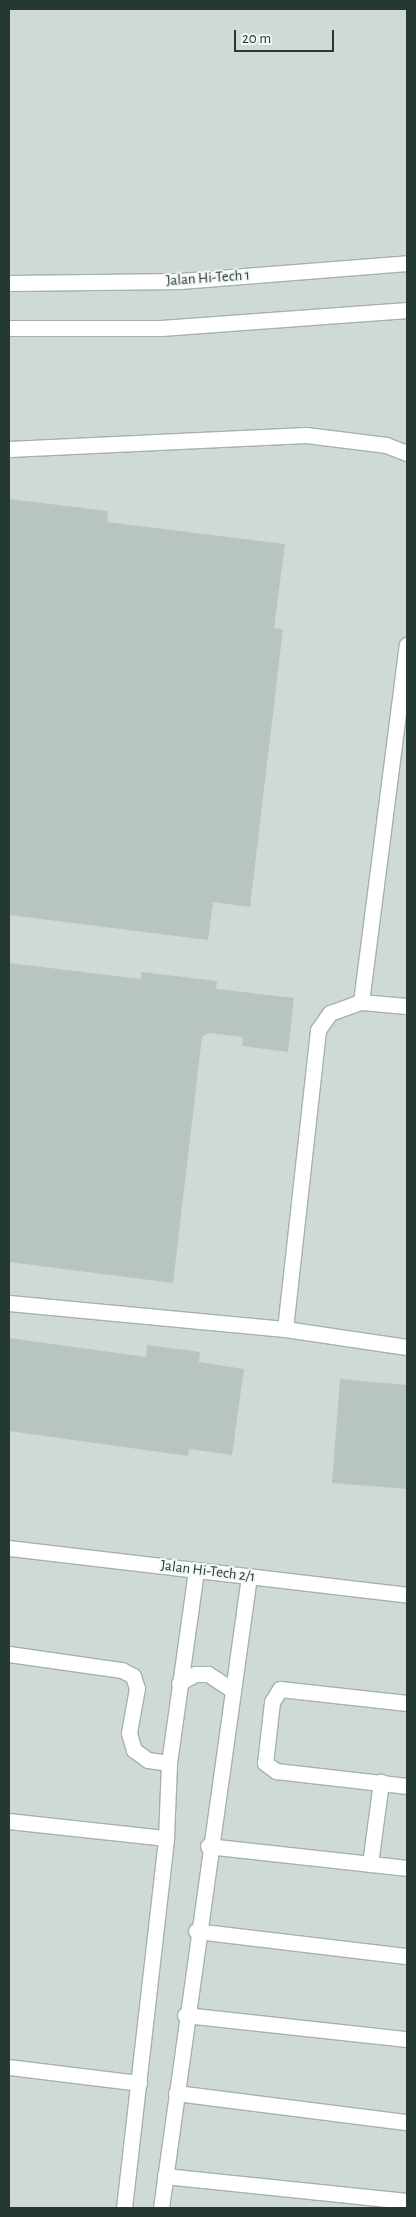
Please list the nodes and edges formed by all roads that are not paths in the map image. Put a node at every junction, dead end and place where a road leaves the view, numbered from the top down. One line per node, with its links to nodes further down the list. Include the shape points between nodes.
1 (407, 263): 2 (street, Jalan Hi-Tech 1, via 180,281)
2 (9, 283)
3 (407, 310): 4 (street, via 161,328)
4 (9, 328)
5 (9, 449): 6 (street, via 306,436 386,445)
6 (407, 453)
7 (407, 645): 8 (street)
8 (361, 1002): 9 (street); 11 (street, via 330,1013 318,1030)
9 (407, 1006)
10 (9, 1303): 11 (street)
11 (285, 1329): 12 (street)
12 (407, 1347)
13 (9, 1548): 14 (street, Jalan Hi-Tech 2/1)
14 (196, 1570): 15 (street, Jalan Hi-Tech 2/1); 18 (street)
15 (249, 1576): 16 (street, Jalan Hi-Tech 2/1); 19 (street)
16 (407, 1595)
17 (9, 1654): 21 (street, via 122,1670 133,1676 137,1688 129,1733 134,1750 148,1760)
18 (179, 1683): 19 (street, via 195,1674 208,1674); 21 (street)
19 (233, 1690): 26 (street)
20 (407, 1703): 22 (street, via 294,1689 280,1689 272,1702 265,1763 269,1769)
21 (169, 1763): 25 (street)
22 (381, 1782): 23 (street); 27 (street)
23 (407, 1786)
24 (9, 1821): 25 (street)
25 (166, 1838): 34 (street)
26 (208, 1846): 27 (street); 29 (street)
27 (370, 1864): 28 (street)
28 (407, 1868)
29 (196, 1931): 30 (street); 31 (street)
30 (407, 1956)
31 (185, 2014): 32 (street); 35 (street)
32 (407, 2039)
33 (9, 2068): 34 (street)
34 (139, 2083): 39 (street)
35 (176, 2094): 36 (street); 37 (street)
36 (407, 2122)
37 (165, 2176): 38 (street); 40 (street)
38 (407, 2201)
39 (124, 2208)
40 (161, 2208)

